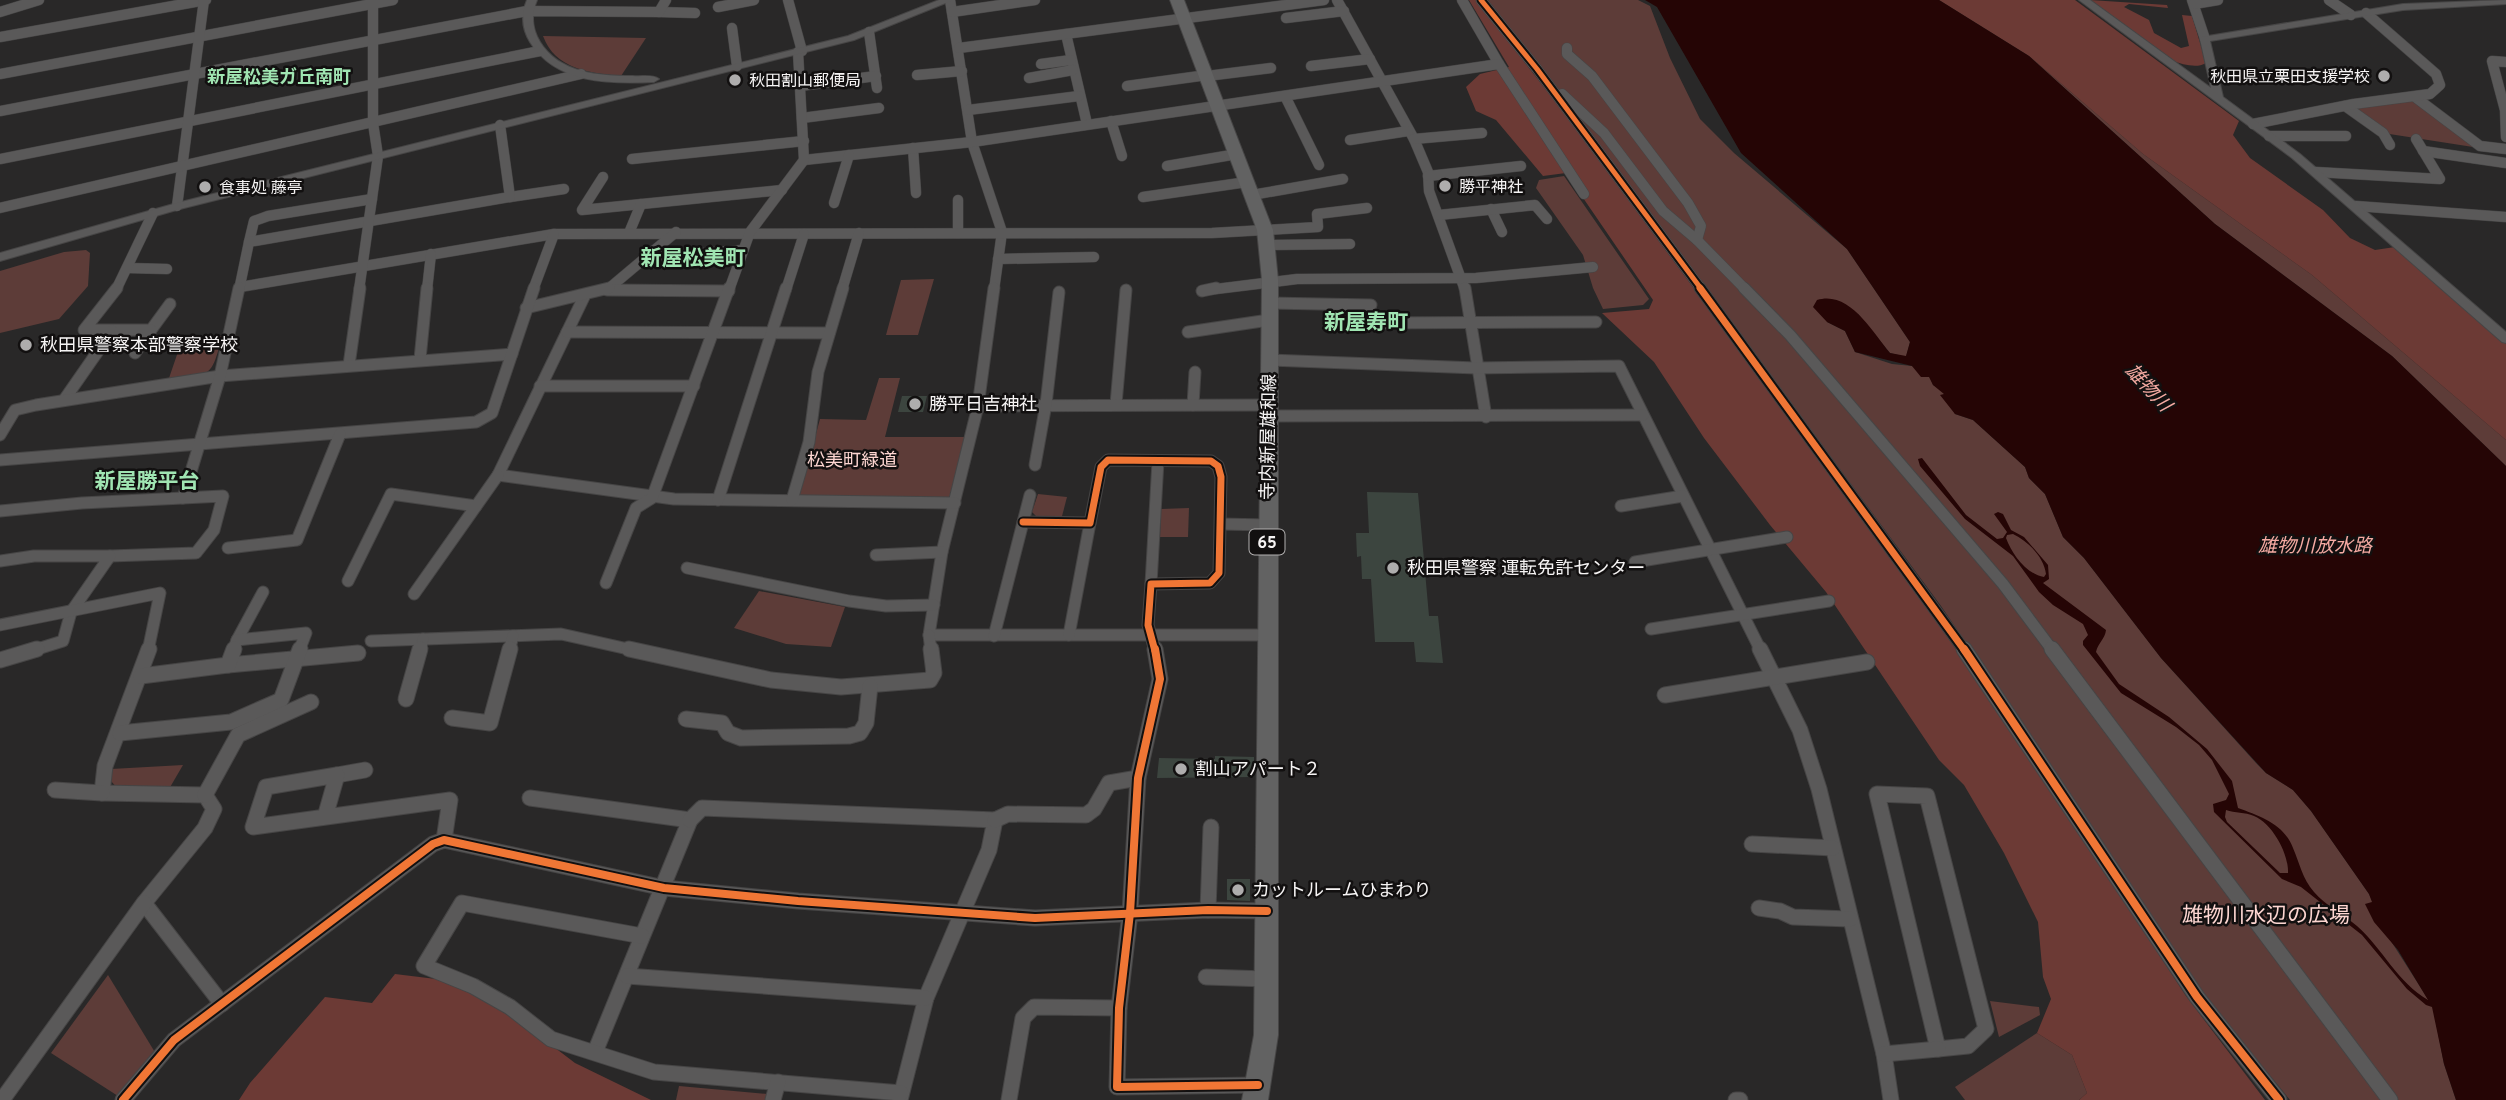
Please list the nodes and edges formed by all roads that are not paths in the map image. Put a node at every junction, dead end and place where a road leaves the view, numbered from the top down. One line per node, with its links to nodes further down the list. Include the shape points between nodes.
1 (39, 0): 27 (street)
2 (204, 0): 37 (street); 38 (street)
3 (393, 0): 20 (street)
4 (532, 0): 24 (street)
5 (575, 0): 25 (street)
6 (666, 0): 28 (street)
7 (754, 0): 23 (street)
8 (788, 0): 44 (street)
9 (1035, 0): 22 (street)
10 (1177, 0): 33 (main road, 寺内新屋雄和線 / 65)
11 (1324, 0): 33 (street)
12 (1337, 0): 26 (street)
13 (1462, 0): 48 (street)
14 (1481, 0): 53 (street)
15 (2084, 0): 72 (street)
16 (2218, 0): 21 (street)
17 (2329, 0): 31 (street)
18 (2497, 0): 19 (street); 30 (street)
19 (2506, 1)
20 (373, 2): 37 (street); 40 (street)
21 (2193, 2): 39 (street)
22 (950, 4): 35 (street); 41 (street)
23 (718, 7)
24 (527, 11): 25 (street); 40 (street); 43 (street, via 529,31)
25 (568, 11): 28 (street)
26 (1344, 11): 32 (street); 45 (street)
27 (0, 12)
28 (659, 12): 29 (street)
29 (695, 13)
30 (2367, 13): 31 (street); 71 (street, via 2436,74 2440,85 2436,90)
31 (2351, 15): 39 (street)
32 (1286, 18)
33 (1185, 19): 36 (street); 59 (main road, 寺内新屋雄和線 / 65)
34 (732, 28): 50 (street)
35 (869, 32): 44 (street); 60 (street)
36 (1066, 34): 41 (street); 49 (street)
37 (198, 36): 55 (street); 57 (street)
38 (0, 37)
39 (2205, 39): 72 (street)
40 (372, 40): 57 (street); 64 (street)
41 (959, 48): 54 (street)
42 (1567, 48): 145 (street, via 1567,54 1592,76 1688,203 1701,226)
43 (540, 51): 56 (street, via 551,62); 64 (street)
44 (800, 51): 50 (street); 66 (street)
45 (1370, 59): 51 (street); 63 (street)
46 (2506, 62): 65 (street, via 2491,61)
47 (1041, 64): 49 (street)
48 (1499, 64): 63 (street); 118 (street)
49 (1072, 65): 62 (street); 69 (street)
50 (737, 66): 61 (street)
51 (1311, 66)
52 (1271, 68): 59 (street)
53 (1536, 69): 145 (street, via 1604,133 1663,211); 304 (street, via 1961,644 2197,997)
54 (962, 71): 58 (street); 76 (street)
55 (0, 74)
56 (581, 74): 61 (street, via 630,80); 81 (street)
57 (194, 75): 77 (street); 80 (street)
58 (917, 75)
59 (1207, 75): 67 (street); 73 (main road, 寺内新屋雄和線 / 65)
60 (876, 76): 66 (street); 68 (street)
61 (690, 77): 84 (street)
62 (1029, 78)
63 (1382, 83): 70 (street); 86 (street)
64 (373, 85): 80 (street); 81 (street)
65 (2501, 85): 89 (street)
66 (800, 86): 78 (street)
67 (1128, 86)
68 (877, 88)
69 (1079, 96): 76 (street); 82 (street)
70 (1285, 96): 73 (street); 106 (street)
71 (2415, 97): 74 (street); 96 (street, via 2480,146)
72 (2218, 99): 83 (street)
73 (1219, 105): 79 (street); 98 (main road, 寺内新屋雄和線 / 65)
74 (2345, 106): 83 (street); 94 (street, via 2383,133)
75 (879, 108): 78 (street)
76 (968, 110): 93 (street)
77 (0, 111)
78 (802, 118): 92 (street)
79 (1111, 121): 82 (street); 101 (street)
80 (188, 122): 102 (street); 107 (street)
81 (373, 123): 100 (street); 107 (street)
82 (1087, 124): 93 (street)
83 (2253, 124): 87 (street)
84 (500, 125): 100 (street); 119 (street)
85 (1482, 134): 86 (street)
86 (1411, 135): 91 (street); 111 (street)
87 (2269, 136): 88 (street); 110 (street)
88 (2346, 136)
89 (2506, 137)
90 (2416, 139): 97 (street)
91 (1350, 140)
92 (803, 141): 103 (street); 104 (street)
93 (972, 142): 95 (street); 137 (street)
94 (2390, 145)
95 (913, 148): 99 (street); 117 (street)
96 (2506, 149)
97 (2423, 151): 105 (street); 110 (street, via 2441,179)
98 (1237, 154): 108 (street); 115 (main road, 寺内新屋雄和線 / 65)
99 (849, 155): 104 (street); 123 (street)
100 (377, 156): 121 (street); 125 (street)
101 (1122, 156)
102 (0, 159)
103 (632, 159)
104 (804, 160): 116 (street)
105 (2506, 163)
106 (1319, 165)
107 (183, 166): 125 (street); 127 (street)
108 (1167, 166)
109 (1521, 166): 111 (street)
110 (2316, 172): 126 (street)
111 (1428, 176): 131 (street)
112 (603, 177): 124 (street, via 582,210)
113 (1343, 179): 115 (street)
114 (564, 189): 119 (street)
115 (1250, 189): 120 (street); 144 (main road, 寺内新屋雄和線 / 65)
116 (782, 190): 124 (street); 136 (street)
117 (916, 193)
118 (1584, 194)
119 (510, 197): 134 (street)
120 (1143, 197)
121 (372, 199): 134 (street); 146 (street, via 268,216 254,221)
122 (958, 200): 141 (street)
123 (834, 203)
124 (642, 204): 139 (street)
125 (177, 206): 130 (street)
126 (2356, 206): 132 (street); 181 (street)
127 (0, 208)
128 (1367, 208): 144 (street, via 1317,215 1318,226)
129 (1492, 209): 131 (street); 133 (street, via 1535,205); 138 (street)
130 (153, 213): 150 (street); 156 (street)
131 (1439, 215): 159 (street)
132 (2506, 217)
133 (1547, 219)
134 (368, 222): 146 (street); 154 (street)
135 (676, 232): 136 (street); 139 (street); 151 (street)
136 (750, 232): 143 (street); 148 (street)
137 (1002, 232): 141 (street); 144 (street); 153 (street)
138 (1502, 232)
139 (629, 233): 142 (street)
140 (859, 233): 141 (street); 143 (street); 180 (street)
141 (958, 233)
142 (554, 234): 149 (street); 169 (street)
143 (804, 234): 179 (street)
144 (1266, 235): 147 (street); 158 (main road, 寺内新屋雄和線 / 65)
145 (1697, 240): 305 (street, via 1790,335 2003,584)
146 (249, 242): 160 (street)
147 (1350, 244)
148 (743, 250): 151 (street); 164 (street)
149 (431, 254): 154 (street); 184 (street)
150 (0, 257)
151 (649, 257): 161 (street)
152 (1094, 257): 153 (street)
153 (999, 259): 196 (street)
154 (363, 265): 160 (street); 186 (street)
155 (1593, 267): 159 (street)
156 (127, 268): 157 (street); 175 (street, via 117,290 84,330)
157 (167, 269)
158 (1270, 279): 159 (street); 163 (street); 170 (main road, 寺内新屋雄和線 / 65)
159 (1463, 279): 173 (street)
160 (240, 287): 189 (street)
161 (607, 290): 164 (street); 166 (street)
162 (1126, 290): 194 (street)
163 (1202, 290)
164 (729, 291): 178 (street)
165 (1059, 292): 193 (street)
166 (584, 297): 169 (street); 176 (street)
167 (170, 304): 174 (street)
168 (1371, 305): 170 (street)
169 (526, 308): 183 (street)
170 (1269, 312): 177 (street); 185 (main road, 寺内新屋雄和線 / 65)
171 (1596, 322): 173 (street)
172 (1372, 323): 173 (street)
173 (1470, 323): 187 (street)
174 (151, 330): 175 (street); 182 (street)
175 (112, 331): 192 (street)
176 (567, 332): 178 (street); 190 (street)
177 (1188, 332)
178 (713, 333): 179 (street); 191 (street)
179 (772, 333): 180 (street); 211 (street)
180 (829, 333): 212 (street, via 818,372 809,442)
181 (2506, 339)
182 (135, 353)
183 (512, 354): 184 (street); 200 (street, via 492,413 476,422)
184 (420, 359): 186 (street)
185 (1268, 360): 187 (street); 197 (main road, 寺内新屋雄和線 / 65)
186 (349, 365): 189 (street)
187 (1476, 368): 198 (street, via 1619,366); 199 (street)
188 (1195, 372): 195 (street)
189 (220, 376): 192 (street); 202 (street)
190 (540, 386): 191 (street); 206 (street)
191 (694, 386): 210 (street)
192 (64, 400): 201 (street, via 15,410)
193 (1046, 404): 194 (street); 196 (street); 205 (street)
194 (1116, 404): 195 (street)
195 (1193, 405): 197 (street)
196 (978, 406): 213 (street)
197 (1269, 410): 199 (street); 220 (main road, 寺内新屋雄和線 / 65)
198 (1643, 415): 199 (street); 208 (street)
199 (1486, 417)
200 (340, 433): 202 (street); 222 (street, via 297,540)
201 (0, 435)
202 (201, 444): 203 (street); 209 (street)
203 (0, 460)
204 (1158, 461): 218 (street, via 1108,460 1101,467); 219 (street, via 1211,461 1218,466); 232 (street)
205 (1035, 465)
206 (498, 475): 210 (street); 214 (street)
207 (1030, 495): 217 (street)
208 (1683, 496): 215 (street); 223 (street)
209 (183, 498): 216 (street); 226 (street, via 223,496 214,530 196,553)
210 (652, 498): 211 (street); 231 (street, via 636,508)
211 (718, 500): 212 (street)
212 (792, 500): 213 (street)
213 (955, 503): 224 (street)
214 (477, 506): 230 (street, via 391,494); 234 (street)
215 (1621, 506)
216 (0, 511)
217 (1023, 522): 218 (street); 245 (street)
218 (1090, 523): 243 (street)
219 (1222, 524): 220 (street); 232 (street, via 1219,573 1210,583)
220 (1267, 525): 244 (main road, 寺内新屋雄和線 / 65)
221 (1787, 537): 223 (street)
222 (228, 548)
223 (1710, 550): 228 (street); 238 (street)
224 (942, 552): 225 (street); 236 (street)
225 (876, 555)
226 (110, 556): 227 (street); 237 (street)
227 (0, 561)
228 (1635, 562)
229 (687, 568): 236 (street, via 849,601)
230 (348, 581)
231 (606, 583)
232 (1151, 584): 246 (street, via 1148,625)
233 (263, 592): 248 (street)
234 (414, 594)
235 (1829, 601): 238 (street)
236 (934, 605): 242 (street)
237 (71, 612): 239 (street); 252 (street, via 63,641); 255 (street, via 160,593)
238 (1743, 616): 240 (street); 256 (street)
239 (0, 625)
240 (1651, 629)
241 (513, 635): 247 (street); 257 (street, via 561,634 771,680); 261 (street, via 490,723)
242 (929, 635): 245 (street); 257 (street, via 933,678)
243 (1069, 635): 245 (street); 246 (street)
244 (1266, 635): 246 (street); 282 (main road, 寺内新屋雄和線 / 65)
245 (995, 636)
246 (1153, 637): 266 (street, via 1160,679)
247 (423, 639): 249 (street); 259 (street)
248 (237, 640): 251 (street, via 306,633); 254 (street)
249 (371, 641)
250 (358, 653): 251 (street)
251 (297, 658): 254 (street); 263 (street, via 281,701 255,713 230,722)
252 (0, 660)
253 (1867, 662): 256 (street)
254 (228, 666): 255 (street)
255 (141, 676): 263 (street)
256 (1775, 679): 258 (street); 277 (street, via 1800,730)
257 (870, 686): 262 (street, via 866,723 860,733 849,736 741,738 728,733 722,723)
258 (1665, 695)
259 (406, 699)
260 (311, 702): 269 (street, via 237,735)
261 (452, 718)
262 (686, 719)
263 (120, 733): 268 (street, via 101,772)
264 (365, 770): 265 (street)
265 (337, 775): 271 (street); 271 (street, via 266,786 253,827)
266 (1138, 778): 273 (street, via 1109,783 1086,815 1008,814); 283 (street)
267 (55, 790): 268 (street)
268 (102, 793): 269 (street)
269 (205, 795): 279 (street, via 214,809 205,828)
270 (530, 799): 272 (street)
271 (326, 817): 275 (street, via 450,800)
272 (690, 820): 273 (street, via 702,808); 278 (street)
273 (995, 820): 284 (street, via 989,850)
274 (1211, 827): 281 (street)
275 (444, 840): 278 (street); 291 (street)
276 (1752, 844): 277 (street)
277 (1833, 848): 285 (street)
278 (664, 888): 284 (street); 286 (street)
279 (144, 902): 291 (street); 299 (street)
280 (1759, 908): 285 (street, via 1793,917)
281 (1208, 910): 282 (street); 283 (street)
282 (1266, 911): 289 (main road, 寺内新屋雄和線 / 65)
283 (1129, 913): 284 (street, via 1035,918); 292 (street)
284 (962, 914): 290 (street)
285 (1850, 919): 295 (street)
286 (642, 936): 287 (street); 294 (street, via 462,903 424,966 473,986 551,1039)
287 (627, 976): 290 (street); 294 (street)
288 (1206, 977): 289 (street)
289 (1266, 979): 297 (main road, 寺内新屋雄和線 / 65, via 1266,1035)
290 (926, 998): 298 (street)
291 (222, 1004): 300 (street, via 174,1040)
292 (1119, 1008): 297 (street, via 1118,1087); 302 (street, via 1034,1007 1023,1018)
293 (1938, 1049): 293 (street, via 1968,1046 1986,1029 1927,796 1877,794); 295 (street)
294 (595, 1052): 296 (street, via 654,1072)
295 (1884, 1054): 303 (street)
296 (778, 1082): 298 (street); 301 (street)
297 (1257, 1092)
298 (900, 1096)
299 (2, 1100)
300 (123, 1100)
301 (773, 1100)
302 (1009, 1100)
303 (1891, 1100)
304 (2279, 1100)
305 (2390, 1100)

